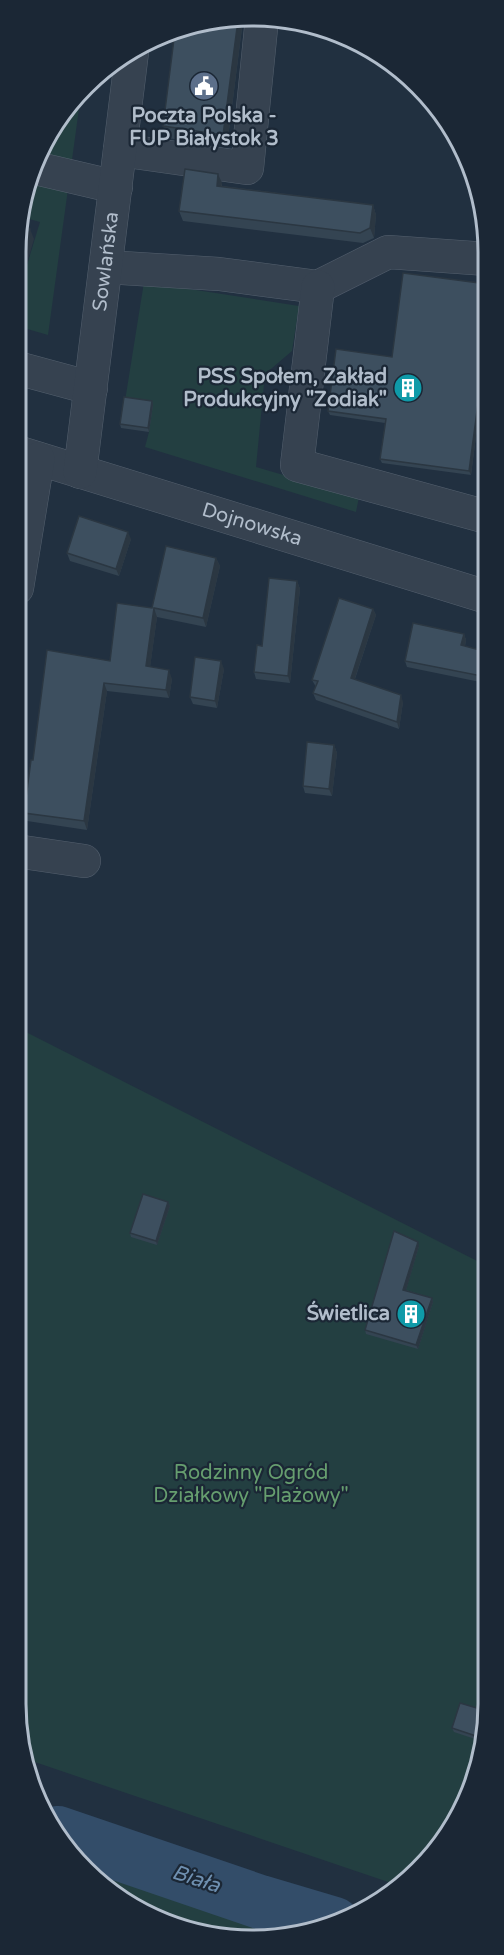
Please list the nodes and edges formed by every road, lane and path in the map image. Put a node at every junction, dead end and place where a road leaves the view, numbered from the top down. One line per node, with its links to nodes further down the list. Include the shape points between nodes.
1 (261, 26): 3 (street, via 247,168)
2 (131, 61): 3 (street, Sowlańska)
3 (120, 150): 5 (street, Sowlańska)
4 (41, 169): 5 (street)
5 (116, 187): 7 (street, Sowlańska)
6 (478, 258): 8 (street, via 388,252)
7 (106, 267): 8 (street, via 219,274); 10 (street, Sowlańska)
8 (318, 287): 14 (street, via 297,465)
9 (26, 370): 10 (street)
10 (91, 388): 12 (street, Sowlańska)
11 (28, 455): 12 (street, Dojnowska); 13 (street)
12 (80, 472): 15 (street, Dojnowska)
13 (26, 477)
14 (478, 515)
15 (478, 594)
16 (26, 852): 17 (street)
17 (84, 861)

